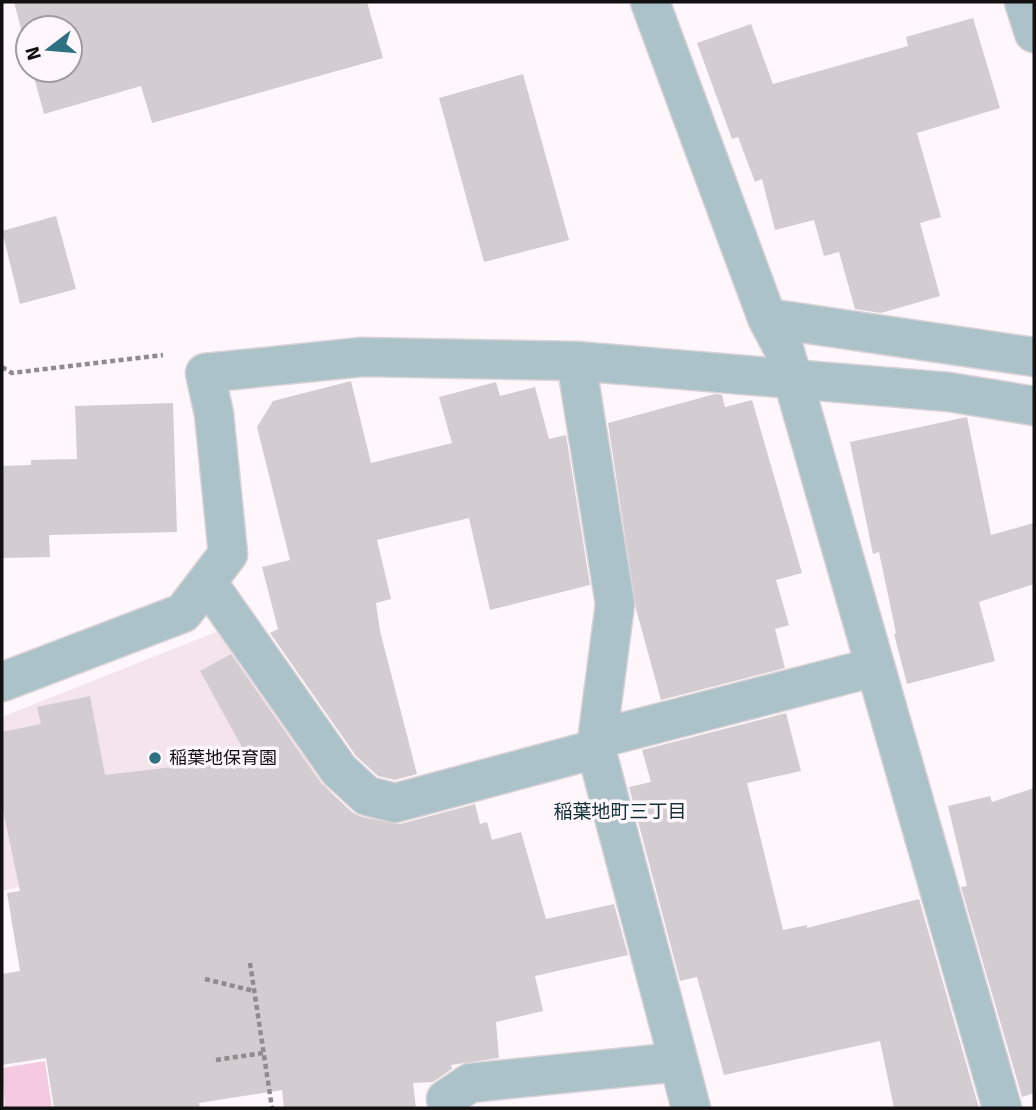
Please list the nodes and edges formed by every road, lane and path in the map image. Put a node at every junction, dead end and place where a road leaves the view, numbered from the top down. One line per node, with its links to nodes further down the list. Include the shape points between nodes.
1 (650, 2): 4 (street)
2 (1024, 2): 3 (street)
3 (1034, 33)
4 (767, 318): 5 (street); 7 (street, via 785,352)
5 (1034, 357)
6 (576, 361): 7 (street); 9 (street, via 362,357 205,373 214,414 228,554); 12 (street, via 615,604)
7 (792, 379): 8 (street, via 949,392); 10 (street)
8 (1034, 406)
9 (207, 582): 11 (street, via 183,613); 12 (street, via 339,770 367,796 396,803)
10 (875, 667): 12 (street); 22 (street)
11 (2, 682)
12 (597, 744): 18 (street)
13 (250, 963): 15 (path)
14 (205, 979): 15 (path)
15 (254, 991): 16 (path)
16 (263, 1054): 17 (path); 20 (path)
17 (216, 1060)
18 (678, 1062): 19 (street, via 470,1083); 21 (street)
19 (446, 1099)
20 (272, 1108)
21 (691, 1108)
22 (1002, 1108)

